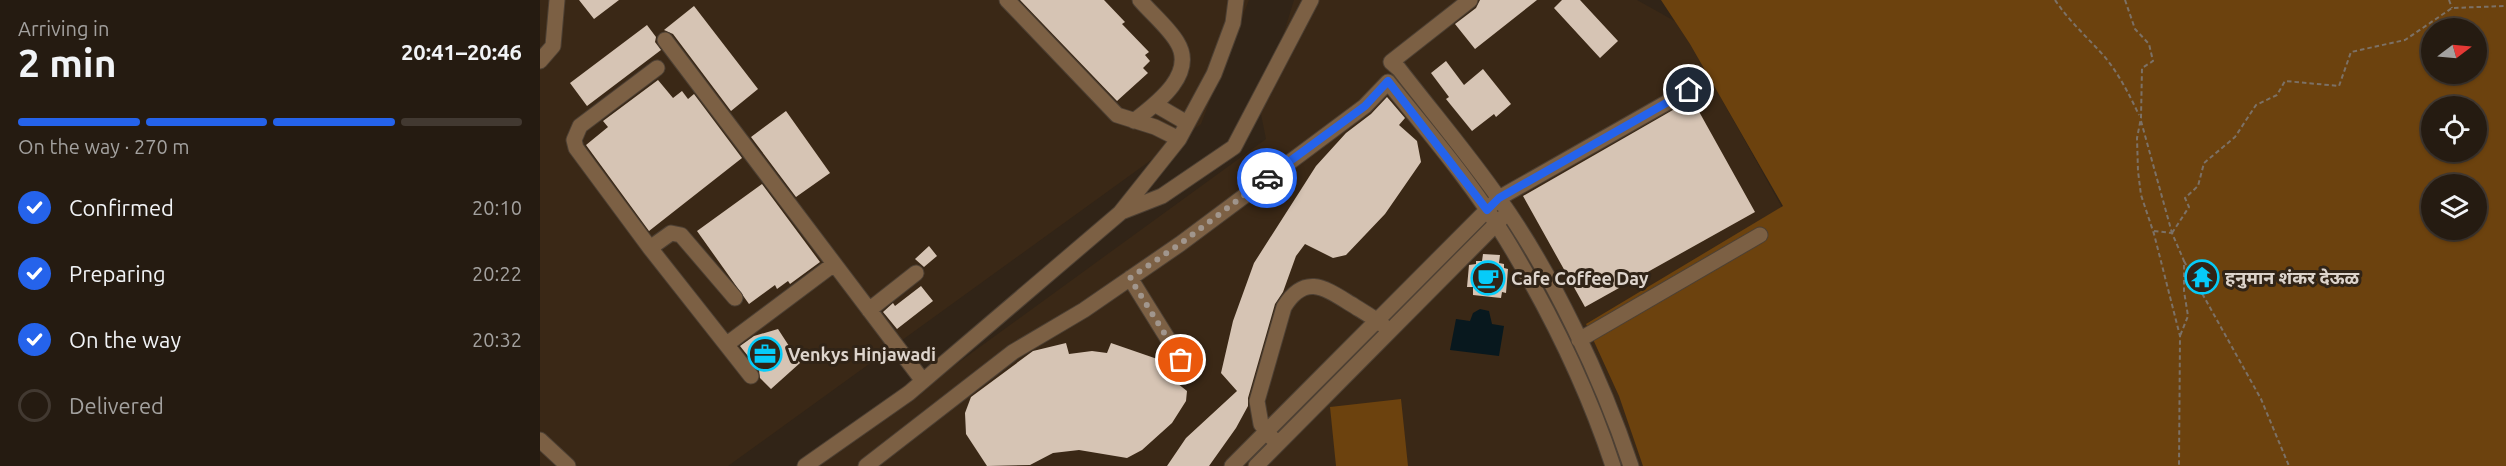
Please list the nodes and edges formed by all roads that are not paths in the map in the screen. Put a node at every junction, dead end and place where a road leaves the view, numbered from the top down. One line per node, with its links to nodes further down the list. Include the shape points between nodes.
1 (557, 0): 8 (lane, via 553,46)
2 (1007, 0): 12 (lane, via 1117,115)
3 (1140, 0): 11 (lane, via 1182,53 1179,77)
4 (1236, 0): 13 (lane, via 1233,23 1214,74)
5 (1311, 0): 18 (lane, via 1234,147 1162,196)
6 (1470, 0): 15 (lane, via 1391,62)
7 (665, 40): 22 (lane)
8 (542, 54)
9 (657, 68): 21 (lane, via 585,121 574,140 576,148)
10 (1689, 90): 15 (lane)
11 (1155, 105): 12 (lane); 13 (lane)
12 (1134, 121): 14 (lane, via 1155,126)
13 (1187, 123): 14 (lane)
14 (1179, 139): 18 (lane)
15 (1499, 198): 16 (lane); 17 (lane)
16 (1487, 210): 19 (lane); 24 (lane, via 1388,81 1365,106); 27 (lane)
17 (1508, 212): 19 (lane); 29 (lane)
18 (1120, 213): 33 (lane)
19 (1496, 224): 28 (lane); 42 (lane, via 1561,340)
20 (1760, 235): 29 (lane)
21 (651, 248): 25 (lane, via 671,233 681,235); 30 (lane)
22 (834, 264): 26 (lane); 30 (lane)
23 (916, 273): 26 (lane)
24 (1130, 278): 31 (lane); 39 (lane, via 1013,352)
25 (735, 298)
26 (869, 310): 33 (lane)
27 (1377, 320): 28 (lane); 34 (lane); 34 (lane, via 1317,286 1306,286 1294,294 1284,307 1257,401 1259,418)
28 (1390, 331): 36 (lane)
29 (1579, 340): 43 (lane)
30 (727, 344): 32 (lane)
31 (1181, 360)
32 (751, 376)
33 (923, 381): 38 (lane)
34 (1267, 431): 36 (lane); 40 (lane)
35 (540, 440): 37 (lane)
36 (1277, 444): 41 (lane)
37 (568, 466)
38 (805, 466)
39 (866, 466)
40 (1232, 466)
41 (1256, 466)
42 (1613, 466)
43 (1631, 466)

